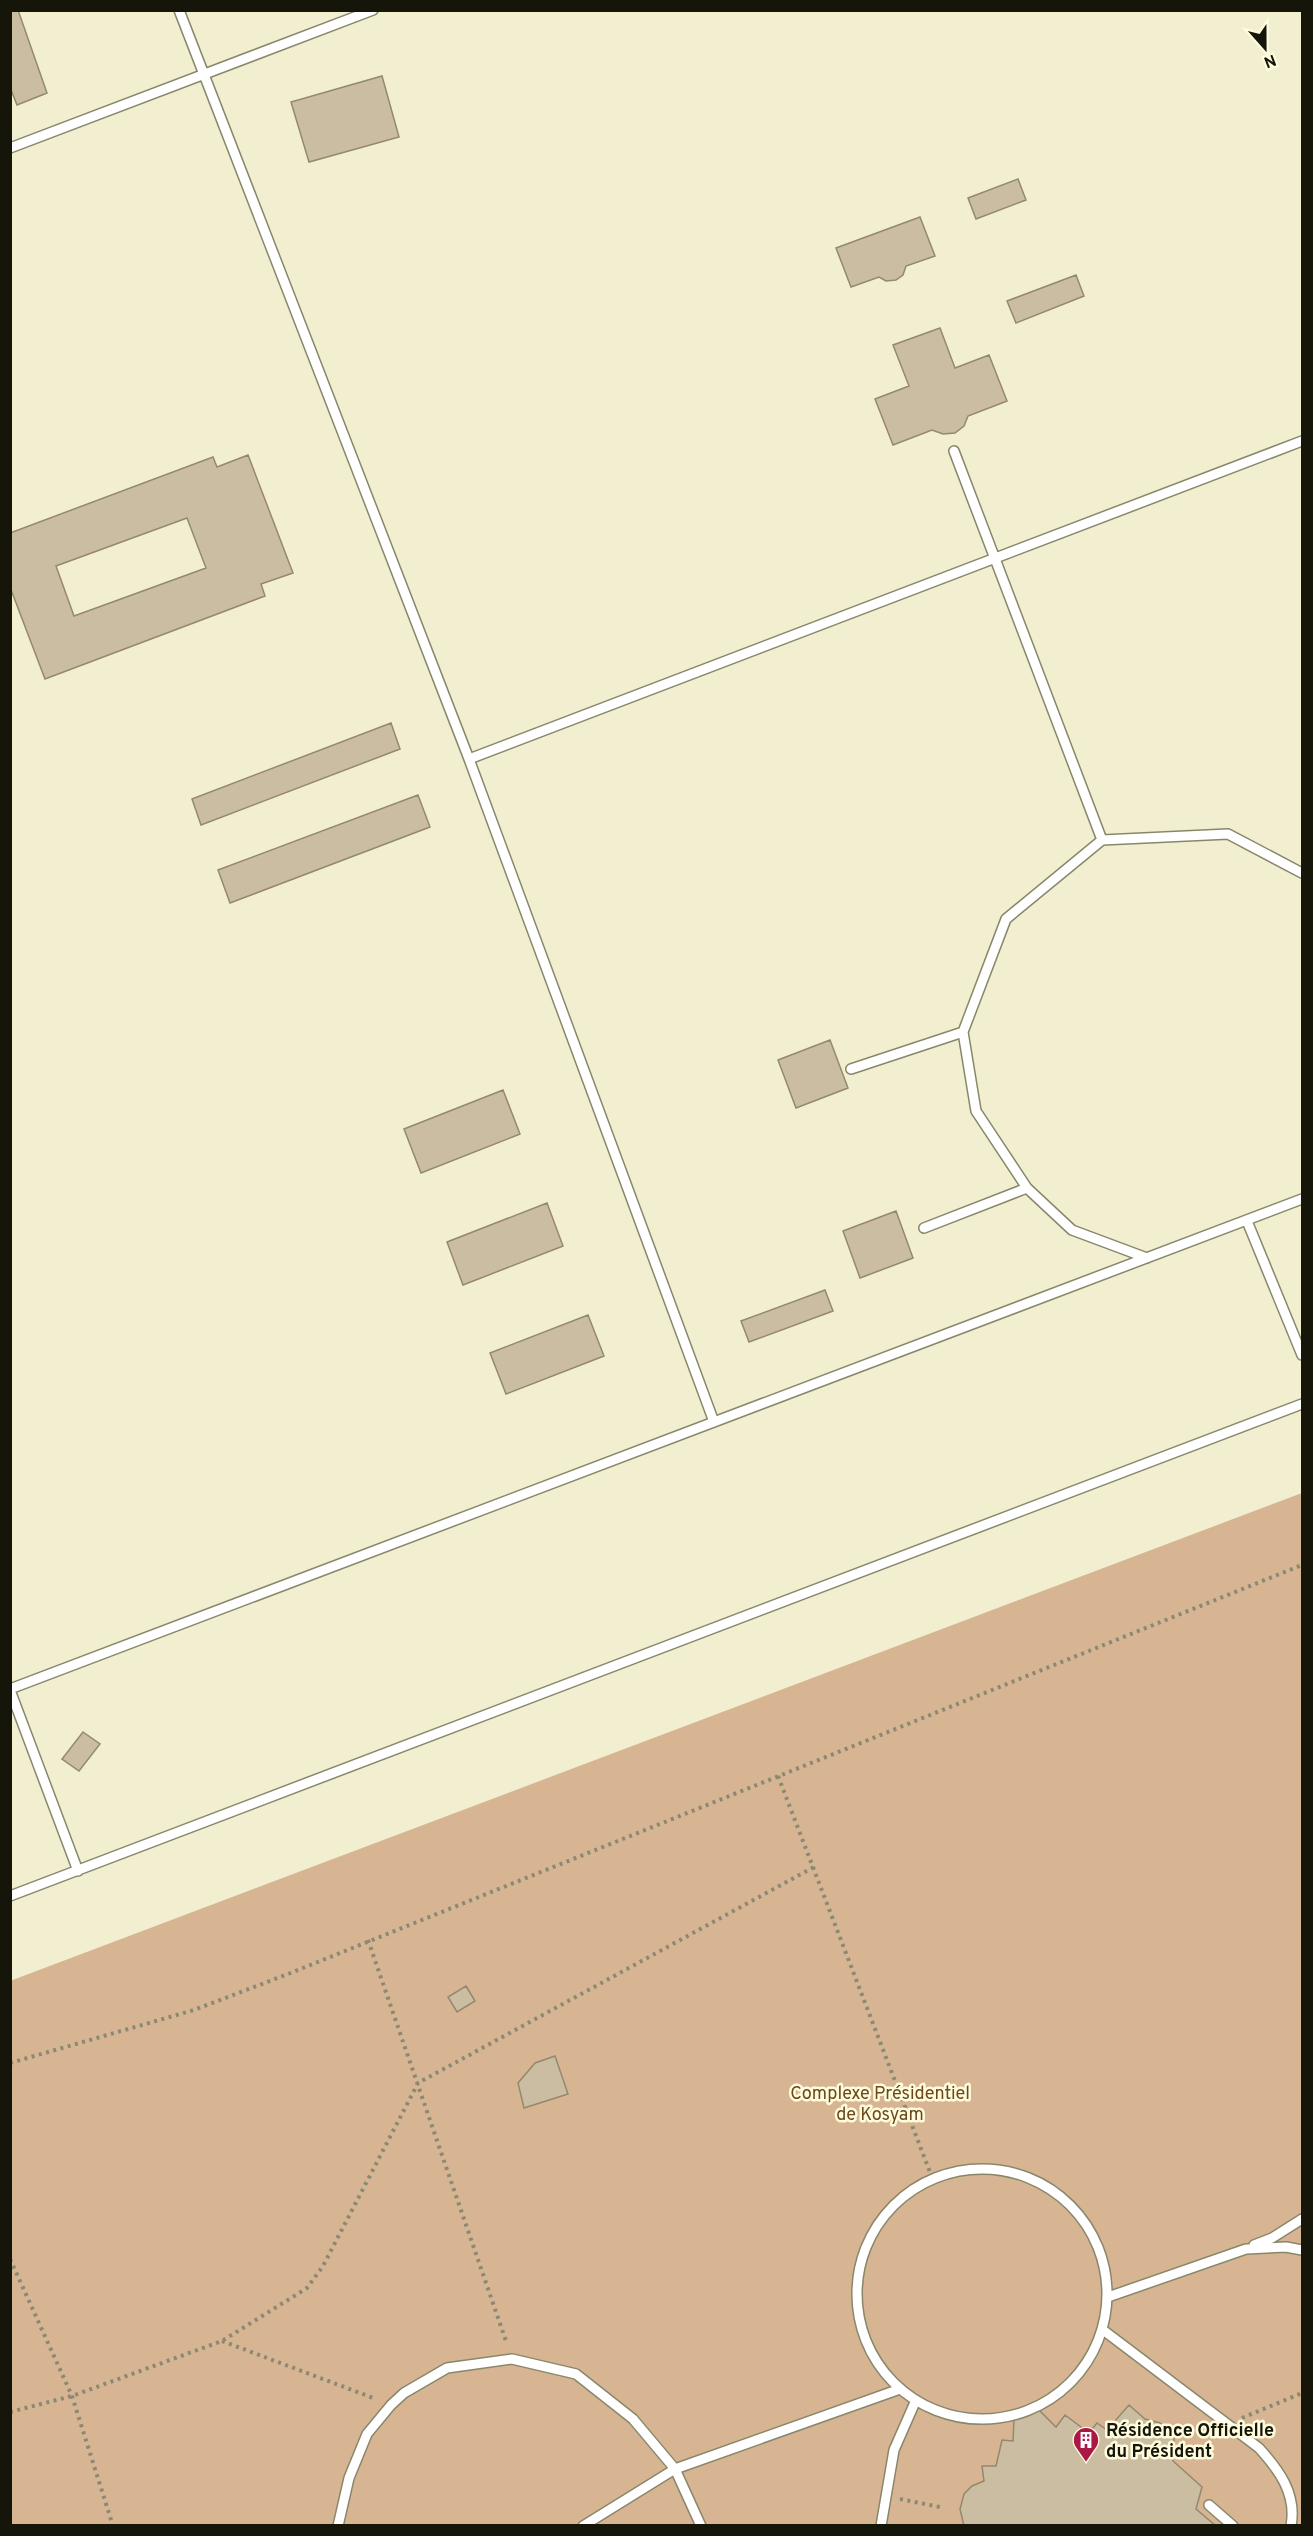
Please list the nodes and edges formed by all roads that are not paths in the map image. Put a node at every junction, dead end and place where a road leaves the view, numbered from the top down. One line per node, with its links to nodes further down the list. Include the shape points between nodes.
1 (179, 10): 3 (lane)
2 (373, 10): 3 (lane)
3 (204, 75): 4 (lane); 8 (lane)
4 (10, 148)
5 (1302, 441): 7 (lane)
6 (954, 451): 7 (lane)
7 (996, 558): 8 (lane); 9 (lane)
8 (469, 759): 20 (lane)
9 (1102, 840): 10 (lane, via 1228,834); 11 (lane, via 1006,919)
10 (1302, 873)
11 (963, 1032): 12 (lane); 13 (lane, via 976,1111)
12 (851, 1069)
13 (1027, 1188): 16 (lane); 17 (lane, via 1072,1230)
14 (1302, 1200): 15 (lane)
15 (1247, 1221): 17 (lane); 18 (lane)
16 (924, 1228)
17 (1147, 1258): 20 (lane)
18 (1302, 1355)
19 (1302, 1404): 22 (lane)
20 (714, 1422): 21 (lane)
21 (10, 1689): 22 (lane)
22 (78, 1871): 23 (lane)
23 (10, 1896)
24 (1302, 2219): 25 (lane)
25 (1246, 2249): 26 (lane); 27 (lane)
26 (1302, 2250)
27 (1108, 2297): 28 (lane); 29 (lane, via 1105,2266 1094,2236 1076,2211 1052,2190 1024,2176 994,2170 963,2171 933,2180 905,2196 883,2218 867,2245 858,2275 857,2307 864,2337 879,2365)
28 (1102, 2330): 30 (lane, via 1089,2360 1068,2385 1042,2404 1011,2416 978,2419 946,2414); 38 (lane, via 1259,2448 1287,2486 1293,2511)
29 (900, 2389): 30 (lane); 31 (lane)
30 (916, 2400): 36 (lane, via 894,2450)
31 (675, 2469): 33 (lane, via 633,2419 576,2374 512,2359 447,2368 404,2393 367,2434 349,2478); 34 (lane); 35 (lane)
32 (1209, 2505): 37 (lane)
33 (338, 2526)
34 (584, 2526)
35 (701, 2526)
36 (881, 2526)
37 (1233, 2526)
38 (1291, 2526)

